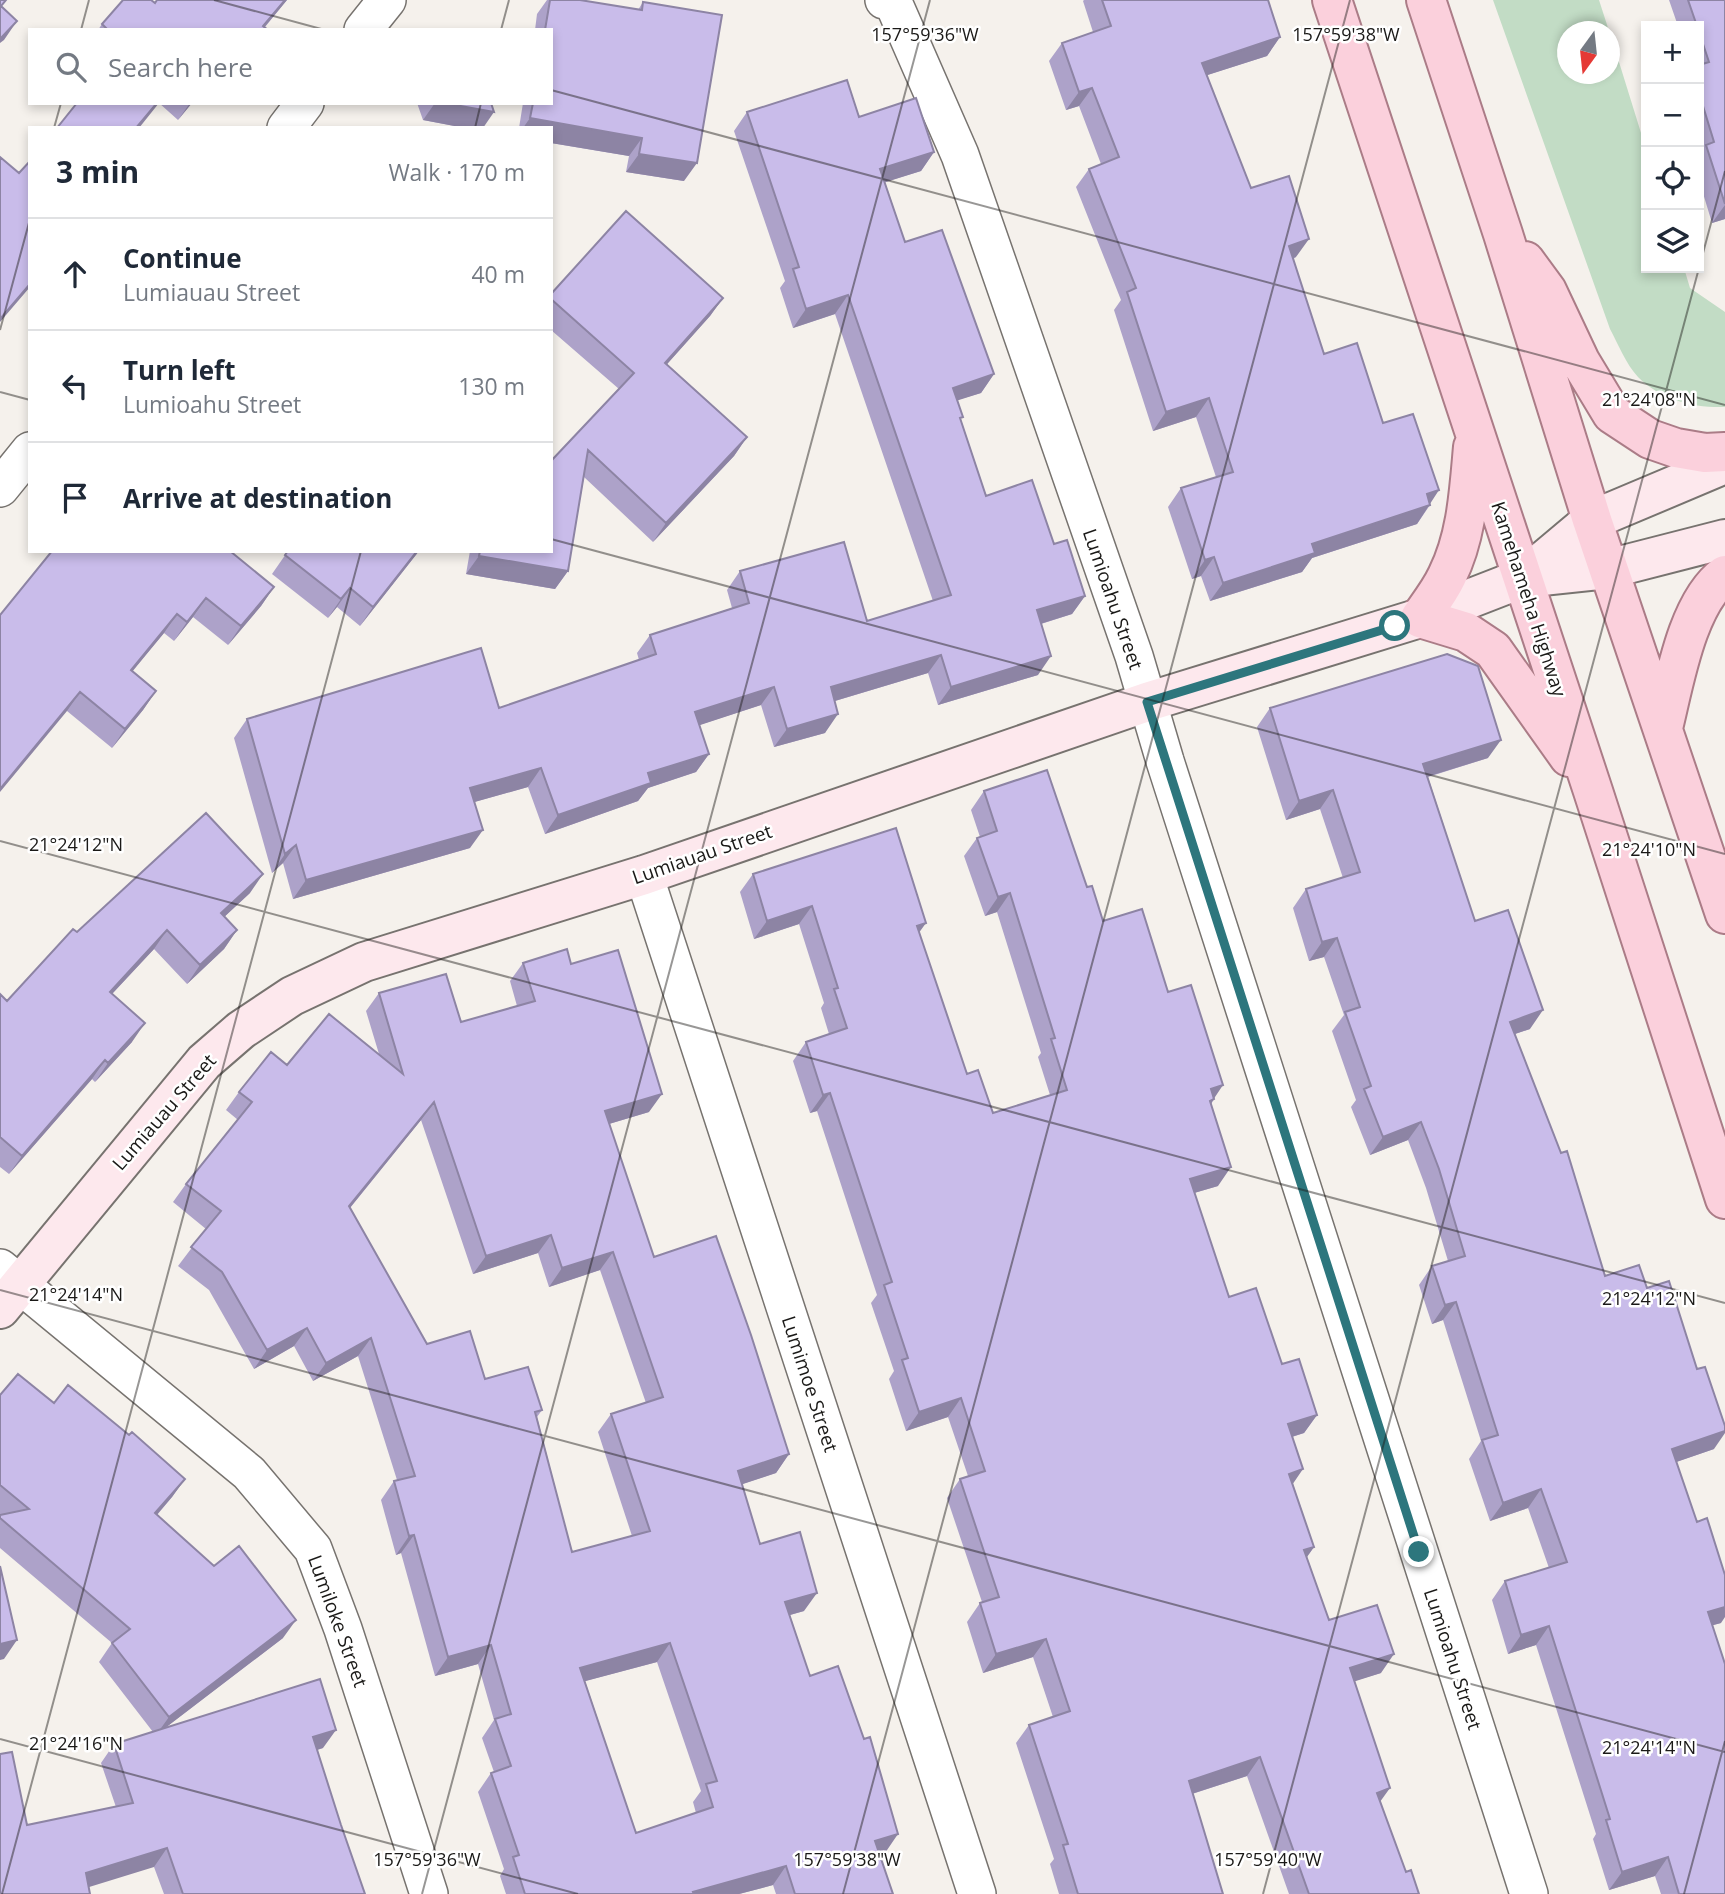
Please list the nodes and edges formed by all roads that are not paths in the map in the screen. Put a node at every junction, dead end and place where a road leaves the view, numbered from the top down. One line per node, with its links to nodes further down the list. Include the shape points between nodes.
1 (387, 0): 5 (street)
2 (884, 0): 20 (street, Lumioahu Street, via 893,2 960,155)
3 (1332, 0): 9 (main road, Kamehameha Highway)
4 (1426, 0): 8 (main road)
5 (365, 28)
6 (304, 105): 7 (street)
7 (288, 126)
8 (1503, 234): 10 (main road, via 1547,291 1580,361 1612,414 1650,439 1676,448); 14 (main road)
9 (1474, 434): 18 (main road, Kamehameha Highway); 19 (main road, via 1467,511 1458,550 1447,578)
10 (1725, 452)
11 (28, 453): 13 (street)
12 (1725, 464): 14 (street, Lumiauau Street)
13 (0, 488)
14 (1592, 520): 16 (main road); 18 (street, Lumiauau Street)
15 (1725, 539): 16 (street, Lumiauau Street)
16 (1608, 569): 18 (street, Lumiauau Street); 21 (main road)
17 (1725, 575): 21 (main road, via 1686,633)
18 (1523, 578): 19 (street, Lumiauau Street); 22 (main road, Kamehameha Highway)
19 (1420, 618): 20 (street, Lumiauau Street); 22 (main road, via 1466,632 1493,650)
20 (1147, 702): 23 (street, Lumiauau Street); 29 (street, Lumioahu Street)
21 (1663, 728): 24 (main road)
22 (1593, 791): 25 (main road, Kamehameha Highway)
23 (643, 875): 26 (street, Lumiauau Street, via 364,962 292,996 204,1062); 28 (street, Lumimoe Street)
24 (1725, 914)
25 (1725, 1199)
26 (7, 1287): 27 (street, Lumiloke Street, via 249,1473 313,1549)
27 (429, 1894)
28 (977, 1894)
29 (1528, 1894)

